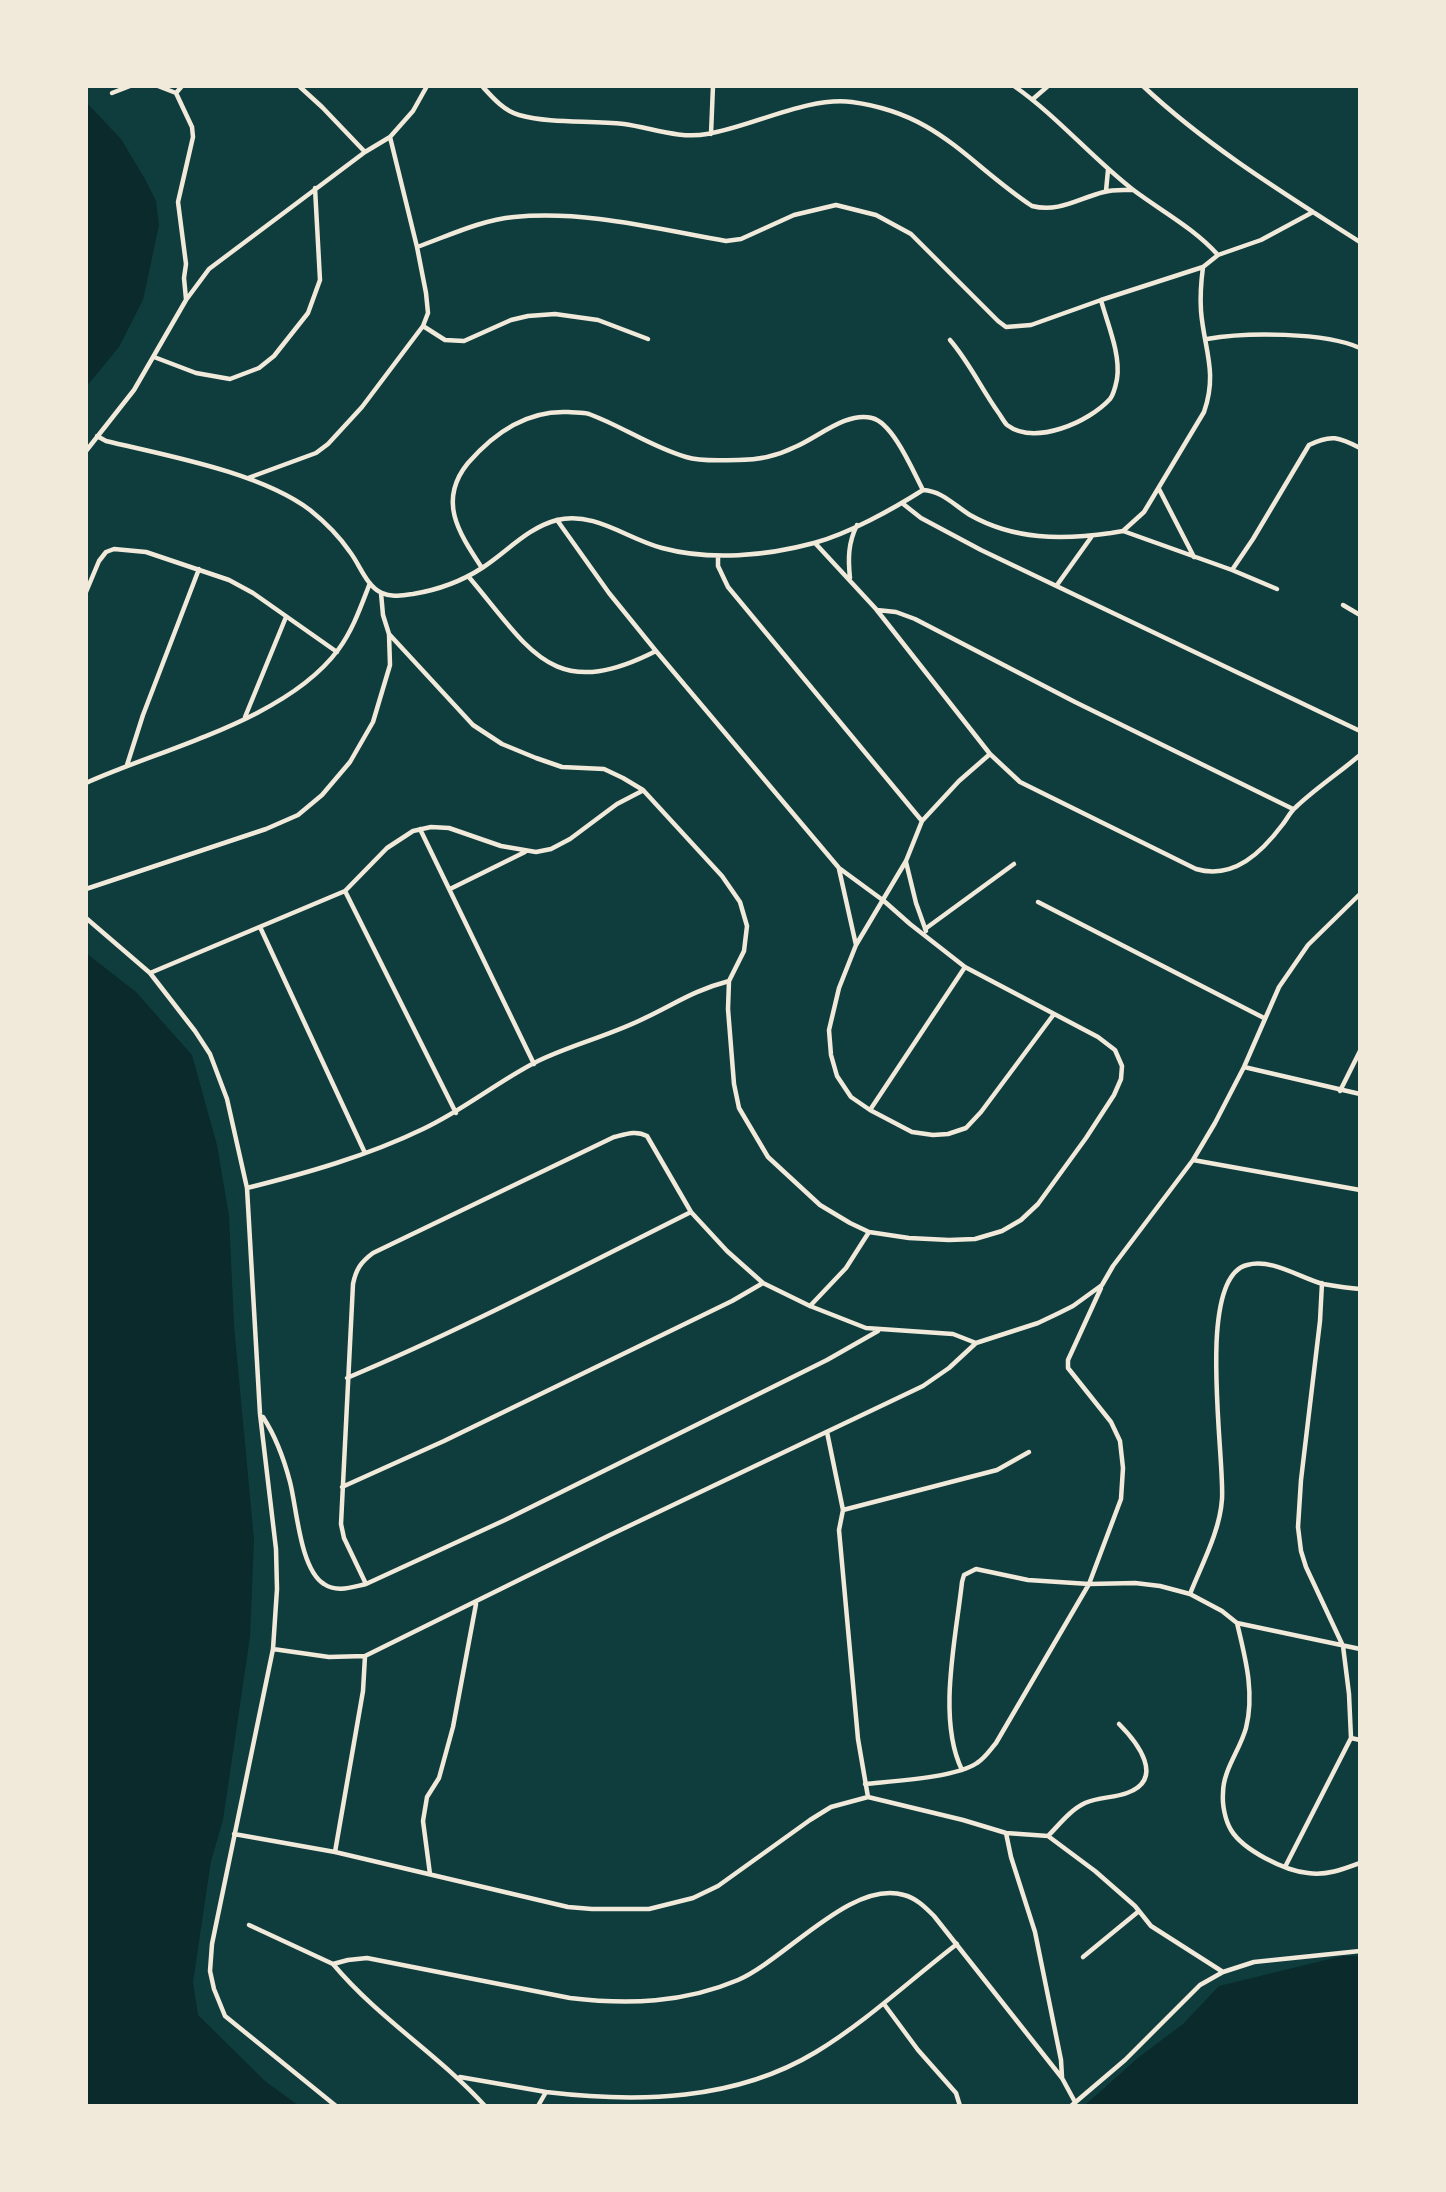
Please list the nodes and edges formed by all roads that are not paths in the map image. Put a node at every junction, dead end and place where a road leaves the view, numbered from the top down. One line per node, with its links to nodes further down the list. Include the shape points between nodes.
1 (130, 86): 11 (street)
2 (158, 86): 12 (street)
3 (182, 86): 12 (street)
4 (299, 86): 16 (street)
5 (426, 86): 15 (street, via 413,111)
6 (482, 86): 14 (street, via 516,115 621,124 684,136)
7 (713, 86): 14 (street)
8 (1014, 86): 13 (street)
9 (1048, 86): 13 (street)
10 (1143, 86): 21 (street, via 1235,160)
11 (112, 93)
12 (176, 93): 26 (street, via 193,137 178,202)
13 (1033, 99): 17 (street)
14 (712, 134): 20 (street, via 818,104 848,102 883,108 922,123 1032,206 1059,208)
15 (390, 137): 16 (street); 23 (street)
16 (365, 152): 18 (street)
17 (1108, 169): 19 (street); 20 (street)
18 (315, 188): 26 (street, via 209,269); 33 (street, via 320,280 308,313 274,356 260,368 230,379)
19 (1133, 190): 20 (street); 24 (street, via 1204,239)
20 (1107, 191)
21 (1313, 212): 22 (street); 24 (street, via 1261,240)
22 (1360, 242)
23 (417, 247): 27 (street, via 513,217 576,216 726,241 794,215 836,205 876,215 911,234 1006,327 1031,325); 28 (street, via 428,313)
24 (1218, 255): 25 (street)
25 (1203, 267): 27 (street); 30 (street, via 1201,313)
26 (186, 300): 33 (street)
27 (1101, 300): 31 (street, via 1118,376 1111,398 1059,430 1031,435 1007,425)
28 (423, 326): 29 (street, via 445,340 464,341 511,320 555,314 598,320); 37 (street, via 328,444 316,453)
29 (648, 339)
30 (1207, 339): 32 (street, via 1309,337 1345,341); 38 (street, via 1212,381 1209,397)
31 (950, 340)
32 (1360, 348)
33 (154, 357): 34 (street)
34 (97, 436): 36 (street); 37 (street)
35 (1360, 448): 50 (street, via 1339,437 1309,445)
36 (86, 451)
37 (247, 479): 53 (street, via 309,510 351,552)
38 (1158, 489): 43 (street, via 1144,512); 47 (street)
39 (923, 490): 40 (street); 44 (street, via 934,491 1015,534); 48 (street, via 891,432 876,418 860,416 766,458 715,460 688,458 587,413 546,414 510,425 485,444 459,475 452,494 453,515)
40 (902, 503): 42 (street); 54 (street, via 920,518)
41 (557, 520): 46 (street, via 586,520 659,548); 48 (street, via 527,533); 63 (street)
42 (857, 525): 45 (street); 52 (street, via 850,538)
43 (1123, 531): 44 (street); 47 (street)
44 (1092, 536): 54 (street)
45 (816, 543): 46 (street); 52 (street)
46 (718, 556): 73 (street, via 728,587)
47 (1195, 558): 50 (street)
48 (482, 568): 51 (street)
49 (200, 569): 56 (street, via 146,552 114,549 99,561); 61 (street, via 241,586); 69 (street)
50 (1232, 569): 55 (street)
51 (468, 576): 57 (street, via 419,593); 63 (street, via 529,648 551,666 597,671)
52 (850, 579): 59 (street)
53 (370, 583): 57 (street); 64 (street)
54 (1057, 586): 66 (street)
55 (1277, 589)
56 (86, 592)
57 (381, 593): 62 (street)
58 (1343, 605): 60 (street)
59 (876, 610): 67 (street); 72 (street, via 896,612 941,631)
60 (1360, 615)
61 (286, 617): 64 (street); 65 (street)
62 (389, 634): 71 (street, via 473,725 489,736 562,767 604,769); 79 (street, via 390,665 373,722 350,762 322,795 298,815 266,829)
63 (656, 651): 78 (street)
64 (337, 652): 65 (street, via 293,692)
65 (245, 718): 69 (street)
66 (1360, 730)
67 (990, 754): 72 (street, via 1029,787 1207,872 1230,870 1262,849); 73 (street)
68 (1360, 755): 72 (street)
69 (127, 765): 70 (street)
70 (86, 783)
71 (643, 790): 75 (street, via 551,849); 92 (street, via 740,902 747,926 744,951)
72 (1293, 809)
73 (922, 821): 76 (street)
74 (420, 829): 75 (street, via 449,828); 80 (street); 81 (street, via 387,848)
75 (527, 851): 80 (street)
76 (906, 861): 83 (street); 87 (street)
77 (1014, 864): 87 (street)
78 (839, 868): 83 (street); 89 (street)
79 (86, 889)
80 (450, 889): 96 (street)
81 (345, 891): 86 (street); 101 (street)
82 (1360, 894): 94 (street, via 1308,945)
83 (884, 901): 88 (street); 89 (street)
84 (1038, 902): 94 (street)
85 (86, 918): 91 (street)
86 (260, 927): 91 (street); 102 (street)
87 (925, 929): 88 (street)
88 (929, 939): 90 (street)
89 (856, 945): 100 (street, via 839,988 830,1042 837,1076 851,1097)
90 (965, 967): 93 (street); 100 (street)
91 (150, 973): 104 (street, via 195,1031 218,1071)
92 (729, 981): 96 (street, via 698,990 647,1017); 107 (street, via 739,1108 768,1157 786,1175 820,1205)
93 (1055, 1014): 100 (street, via 966,1128 940,1135 912,1132); 107 (street, via 1107,1042 1122,1066 1121,1079 1038,1204 1002,1231 975,1239)
94 (1264, 1018): 97 (street)
95 (1360, 1051): 98 (street)
96 (534, 1064): 101 (street)
97 (1244, 1067): 98 (street); 103 (street)
98 (1340, 1091): 99 (street)
99 (1360, 1094)
100 (870, 1110)
101 (456, 1113): 102 (street)
102 (365, 1153): 104 (street)
103 (1193, 1160): 105 (street); 110 (street)
104 (247, 1188): 116 (street)
105 (1360, 1190)
106 (691, 1212): 108 (street); 115 (street); 115 (street, via 647,1136 629,1133 373,1253 356,1270 353,1284)
107 (869, 1232): 112 (street, via 846,1268)
108 (763, 1283): 112 (street); 119 (street)
109 (1322, 1283): 111 (street); 123 (street, via 1264,1264 1246,1265 1233,1273 1224,1292 1215,1387 1222,1500); 126 (street, via 1298,1527 1306,1567)
110 (1102, 1285): 114 (street, via 1038,1323); 122 (street, via 1068,1360 1068,1368 1111,1422 1120,1441 1123,1468 1121,1499)
111 (1360, 1289)
112 (810, 1306): 113 (street)
113 (879, 1330): 114 (street, via 953,1334); 121 (street, via 517,1514)
114 (976, 1343): 117 (street, via 923,1386)
115 (347, 1378): 119 (street)
116 (260, 1414): 121 (street, via 275,1436 306,1556 317,1579 327,1587 343,1589); 127 (street, via 276,1549)
117 (827, 1432): 120 (street); 124 (street)
118 (1029, 1452): 120 (street, via 997,1470)
119 (341, 1487): 121 (street, via 344,1538)
120 (843, 1510): 134 (street, via 839,1530)
121 (366, 1584)
122 (1089, 1584): 123 (street, via 1135,1583); 133 (street, via 996,1743 977,1763); 133 (street, via 1028,1580 984,1570 964,1575 949,1704 953,1753)
123 (1190, 1594): 125 (street)
124 (476, 1603): 129 (street); 142 (street, via 453,1727 439,1779 427,1797 424,1821)
125 (1237, 1623): 126 (street); 141 (street, via 1250,1702 1246,1728 1226,1774 1227,1819 1239,1840)
126 (1343, 1646): 128 (street); 131 (street)
127 (273, 1649): 129 (street, via 328,1657); 137 (street)
128 (1360, 1649)
129 (365, 1656): 139 (street)
130 (1119, 1724): 138 (street, via 1143,1754 1145,1780 1125,1794 1088,1801)
131 (1351, 1738): 132 (street); 141 (street)
132 (1360, 1740)
133 (962, 1770): 134 (street)
134 (865, 1784): 135 (street)
135 (868, 1797): 136 (street); 142 (street, via 831,1807 718,1886 668,1906 568,1907)
136 (1006, 1833): 138 (street); 152 (street, via 1035,1932)
137 (234, 1834): 139 (street); 155 (street, via 212,1944 210,1971 219,2005 225,2016)
138 (1048, 1836): 143 (street)
139 (335, 1852): 142 (street)
140 (1360, 1863): 141 (street, via 1324,1873)
141 (1285, 1867)
142 (430, 1874)
143 (1139, 1911): 147 (street); 149 (street, via 1151,1926)
144 (249, 1925): 148 (street)
145 (957, 1944): 148 (street, via 920,1903 890,1892 859,1898 736,1981 668,2000 570,1998 367,1958); 150 (street); 152 (street)
146 (1360, 1951): 149 (street, via 1254,1962)
147 (1083, 1957)
148 (333, 1964): 151 (street, via 375,2009)
149 (1223, 1972): 154 (street, via 1200,1985)
150 (884, 2004): 153 (street, via 817,2052 737,2085 648,2098); 158 (street, via 956,2093)
151 (459, 2077): 153 (street); 156 (street)
152 (1062, 2078): 154 (street)
153 (546, 2092): 157 (street)
154 (1073, 2104)
155 (336, 2106)
156 (485, 2106)
157 (538, 2106)
158 (960, 2106)

